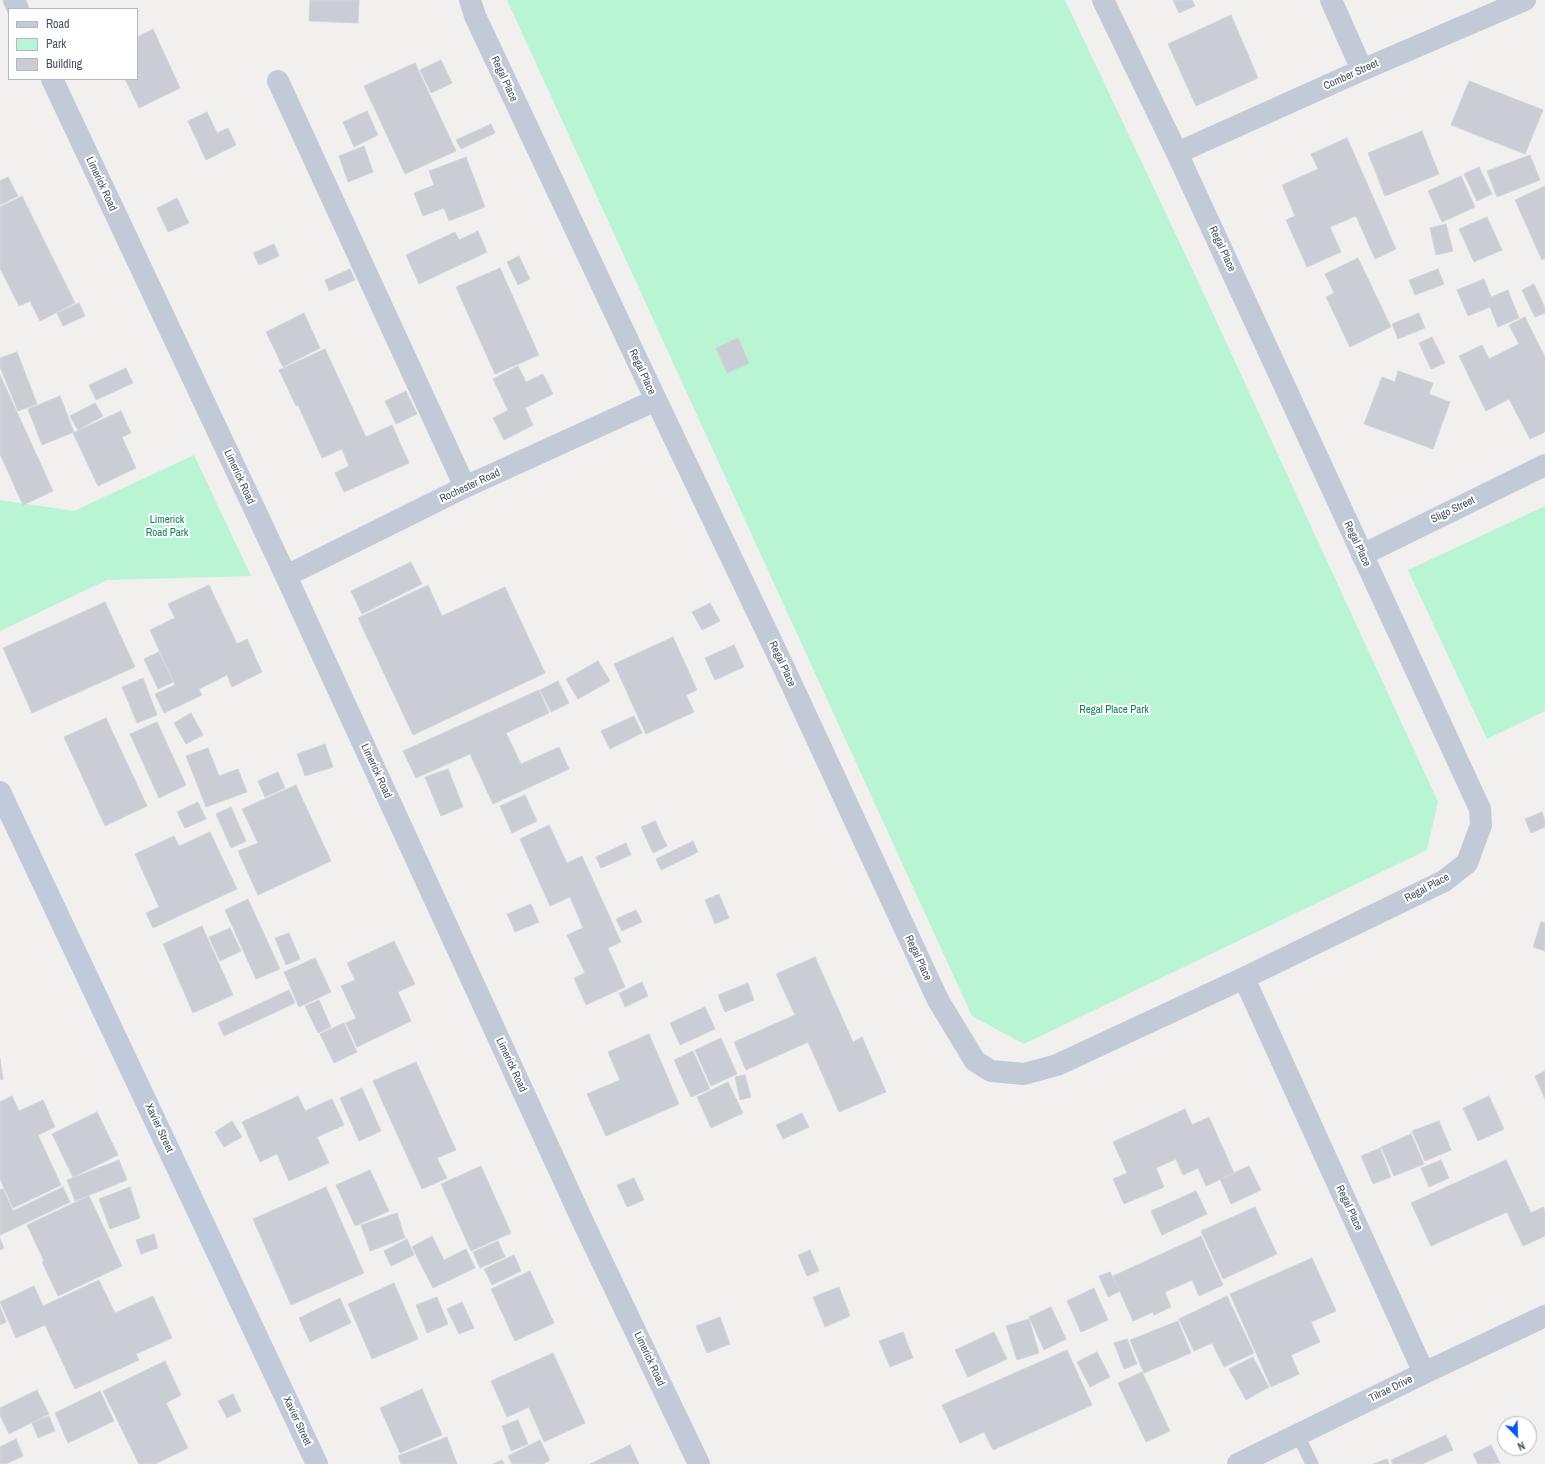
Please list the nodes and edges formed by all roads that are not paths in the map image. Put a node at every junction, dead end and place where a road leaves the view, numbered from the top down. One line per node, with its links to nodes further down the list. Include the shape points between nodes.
1 (470, 0): 9 (street, Regal Place, via 475,16)
2 (1103, 0): 8 (street, Regal Place)
3 (1331, 0): 5 (street)
4 (1525, 0): 5 (street, Comber Street)
5 (1362, 70): 8 (street, Comber Street)
6 (52, 80): 13 (street, Limerick Road)
7 (278, 81): 11 (street)
8 (1177, 153): 12 (street, Regal Place)
9 (656, 400): 11 (street, Rochester Road); 15 (street, Regal Place, via 788,675 938,1000 975,1061 991,1071 1024,1074 1057,1065)
10 (1545, 465): 12 (street, Sligo Street)
11 (465, 487): 13 (street, Rochester Road)
12 (1362, 555): 15 (street, Regal Place, via 1480,809 1481,825 1467,863 1444,881)
13 (286, 576): 20 (street, Limerick Road, via 584,1224)
14 (0, 792): 19 (main road, Xavier Street)
15 (1244, 978): 17 (street, Regal Place)
16 (1545, 1316): 17 (street, Tilrae Drive)
17 (1424, 1373): 18 (street, Tilrae Drive)
18 (1298, 1435): 21 (street, Tilrae Drive); 22 (lane)
19 (317, 1464)
20 (699, 1464)
21 (1238, 1464)
22 (1312, 1464)

